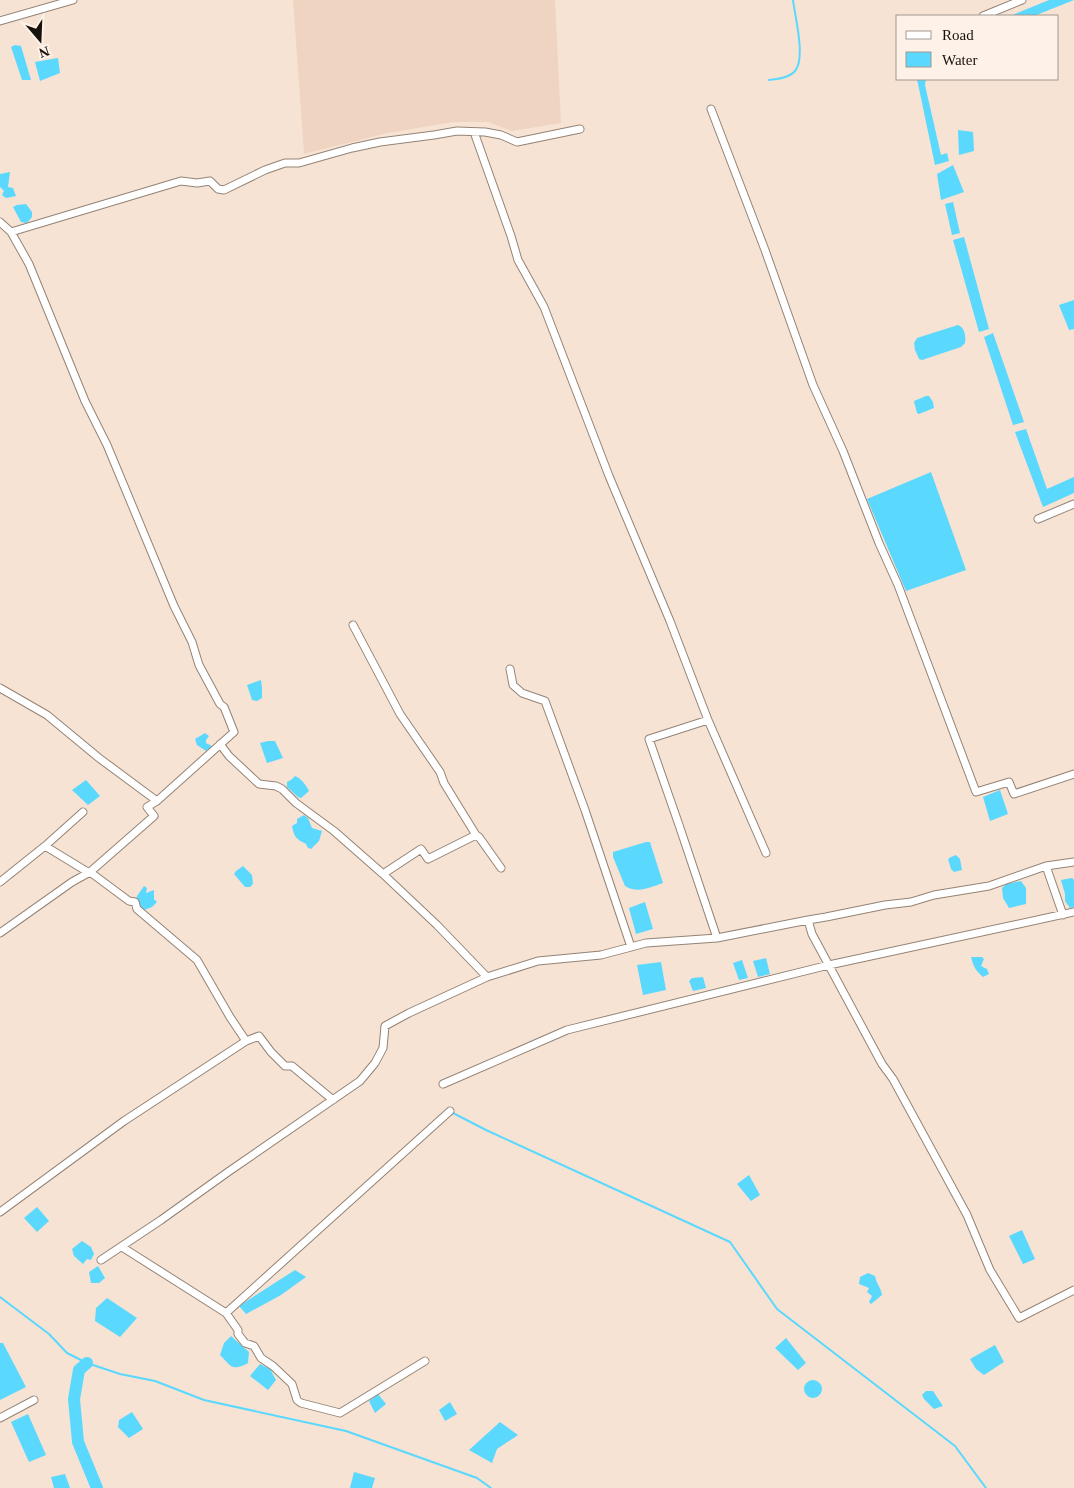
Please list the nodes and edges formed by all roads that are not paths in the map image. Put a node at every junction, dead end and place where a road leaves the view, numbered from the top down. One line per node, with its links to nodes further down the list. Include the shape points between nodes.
1 (72, 0): 4 (street)
2 (1022, 0): 3 (street)
3 (985, 15)
4 (0, 20)
5 (711, 108): 17 (street, via 813,384 898,585 976,792 1008,782 1014,794)
6 (580, 129): 7 (street, via 517,142 501,135)
7 (474, 132): 9 (street, via 457,131 380,142 299,163 285,163 224,190 210,182 181,181); 15 (street, via 518,260 544,308)
8 (0, 222): 9 (street)
9 (11, 232): 16 (street, via 29,264 200,665 224,707 234,732)
10 (1074, 504): 11 (street)
11 (1038, 519)
12 (353, 625): 20 (street, via 400,714 440,772)
13 (510, 669): 34 (street, via 513,686 545,701 586,810)
14 (0, 688): 18 (street, via 47,715)
15 (708, 720): 22 (street); 33 (street, via 649,739)
16 (220, 744): 18 (street); 27 (street, via 259,784 282,789)
17 (1074, 774)
18 (157, 800): 26 (street, via 147,807 154,816)
19 (83, 812): 21 (street)
20 (476, 834): 25 (street); 27 (street, via 428,859 421,849)
21 (45, 846): 26 (street); 28 (street)
22 (766, 853)
23 (1074, 862): 24 (street)
24 (1046, 866): 30 (street); 31 (street, via 988,886)
25 (501, 868)
26 (90, 872): 32 (street); 37 (street, via 134,902 197,960)
27 (383, 874): 36 (street)
28 (0, 882)
29 (1074, 912): 30 (street)
30 (1063, 915): 35 (street)
31 (808, 920): 33 (street); 35 (street)
32 (0, 933)
33 (717, 938): 34 (street)
34 (631, 947): 36 (street, via 601,955 538,961)
35 (829, 965): 38 (street, via 567,1030); 44 (street, via 966,1215 990,1270 1019,1318)
36 (487, 977): 39 (street, via 385,1026 383,1048 375,1063 360,1081)
37 (246, 1041): 39 (street, via 259,1036 278,1060 285,1066 292,1066); 41 (street, via 124,1121)
38 (443, 1084)
39 (333, 1100): 42 (street)
40 (450, 1111): 45 (street)
41 (0, 1212)
42 (122, 1247): 43 (street); 45 (street)
43 (101, 1260)
44 (1074, 1290)
45 (226, 1313): 46 (street, via 245,1343 254,1346 261,1358 292,1384 297,1400 328,1411 345,1411)
46 (425, 1361)
47 (34, 1400): 48 (street)
48 (0, 1418)

